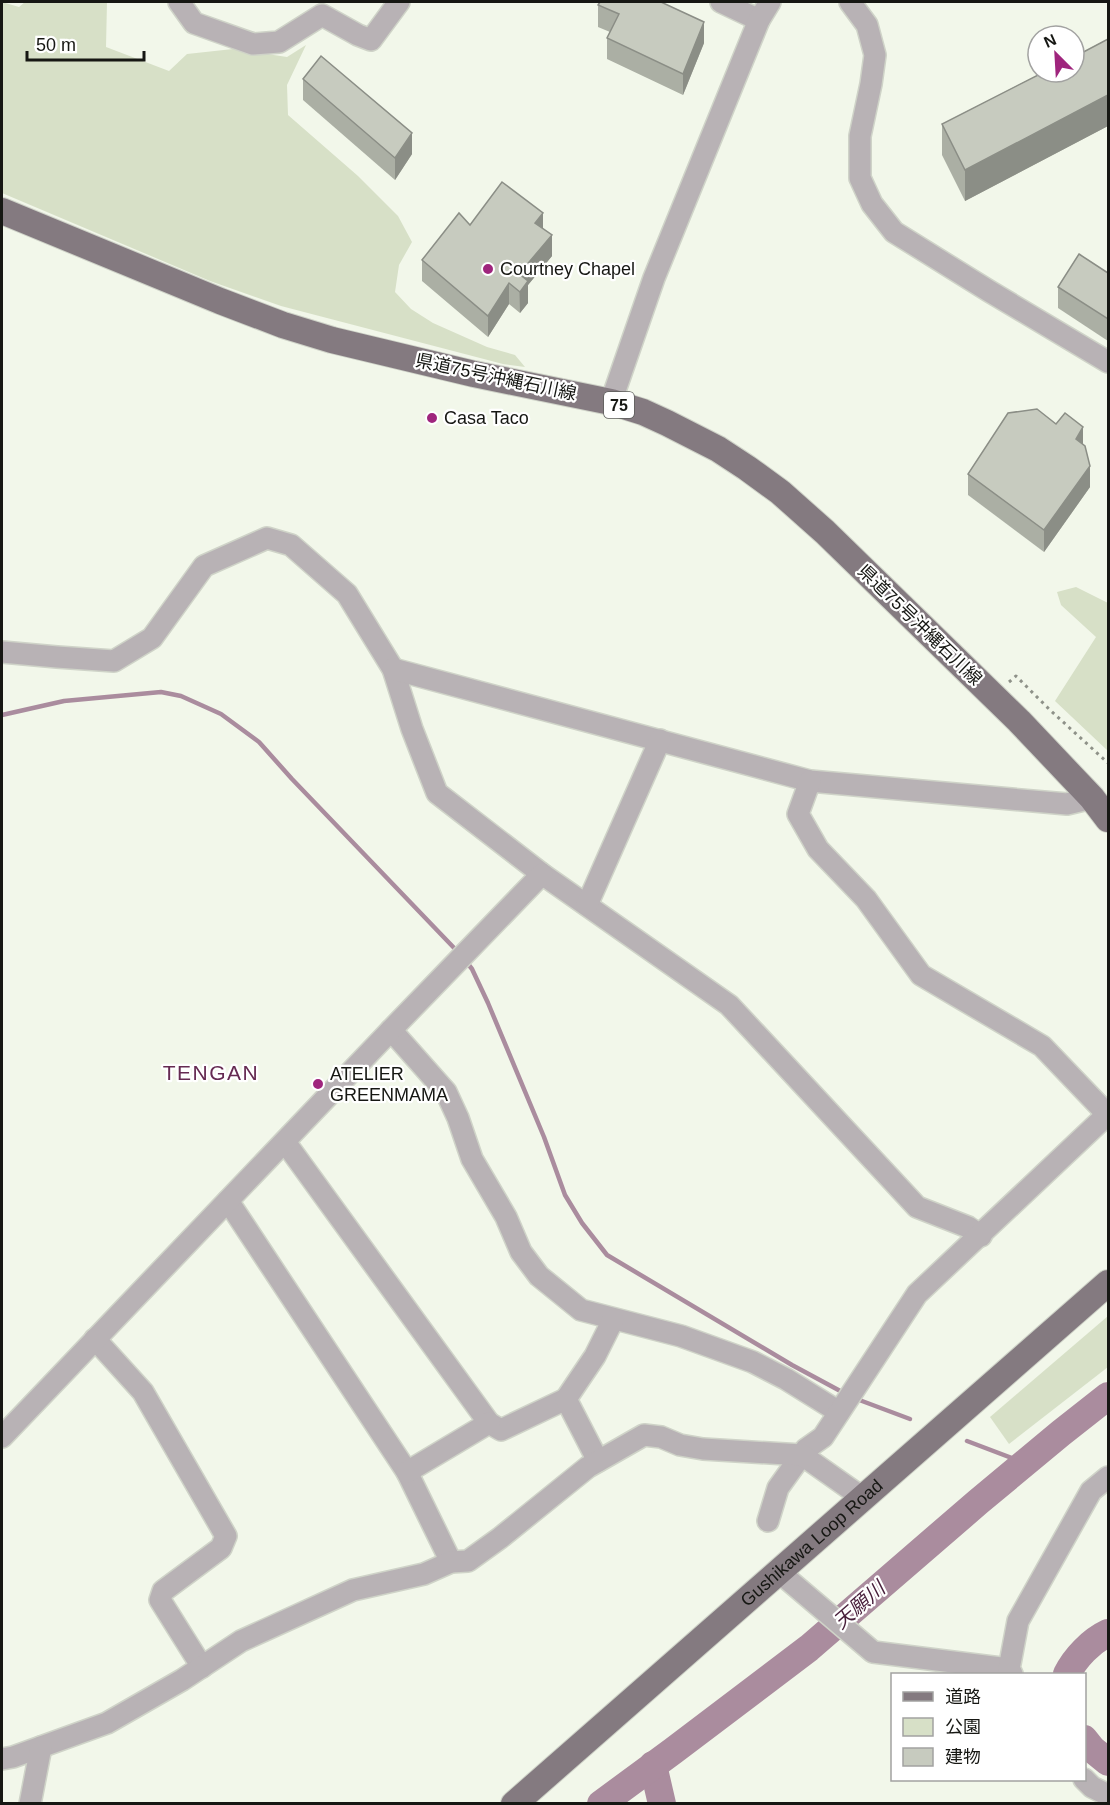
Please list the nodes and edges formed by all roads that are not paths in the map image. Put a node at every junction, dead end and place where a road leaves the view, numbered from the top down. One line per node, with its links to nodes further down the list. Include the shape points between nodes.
1 (179, 2): 2 (street, via 194,23 253,44 279,42 322,15 371,40)
2 (399, 2)
3 (721, 2): 5 (street)
4 (850, 2): 7 (street, via 867,25 875,55 860,136 860,178 872,204 894,231)
5 (765, 11): 8 (street, via 654,278)
6 (2, 211): 8 (main road, 県道75号沖縄石川線 / 75, via 283,325 474,374)
7 (1108, 362)
8 (611, 402): 13 (main road, 県道75号沖縄石川線 / 75, via 694,436 780,492)
9 (2, 652): 10 (street, via 114,661 152,638 204,566 267,538 291,545 347,594)
10 (393, 669): 11 (street); 15 (street, via 437,793)
11 (660, 741): 12 (street); 16 (street)
12 (810, 781): 13 (street, via 1067,804); 18 (street, via 798,814 818,849 866,899 921,975 1042,1046)
13 (1092, 798): 14 (main road, 県道75号沖縄石川線 / 75)
14 (1108, 819)
15 (542, 874): 16 (street); 17 (street)
16 (587, 905): 21 (street, via 729,1005 917,1207)
17 (391, 1030): 19 (street); 23 (street, via 446,1092 472,1159 506,1217 521,1252 539,1276 581,1310)
18 (1108, 1114): 21 (street)
19 (285, 1142): 20 (street); 27 (street)
20 (228, 1201): 24 (street); 31 (street)
21 (981, 1236): 26 (street, via 917,1294)
22 (1108, 1283): 33 (main road, Gushikawa Loop Road)
23 (613, 1320): 25 (street); 26 (street, via 681,1336 753,1362)
24 (95, 1339): 28 (street); 37 (street, via 143,1392 226,1536 221,1548 163,1591 160,1600)
25 (566, 1399): 27 (street, via 501,1430); 30 (street)
26 (839, 1412): 29 (street, via 823,1437)
27 (489, 1423): 31 (street)
28 (2, 1437)
29 (802, 1455): 30 (street, via 703,1449 644,1435); 33 (street); 34 (street, via 778,1488)
30 (598, 1461): 35 (street, via 468,1561)
31 (407, 1472): 35 (street)
32 (1108, 1477): 38 (street, via 1091,1491 1018,1621)
33 (863, 1498): 36 (main road, Gushikawa Loop Road)
34 (768, 1521)
35 (450, 1562): 37 (street, via 424,1574 353,1590 241,1641)
36 (779, 1572): 38 (street, via 873,1652); 44 (main road, Gushikawa Loop Road)
37 (202, 1667): 39 (street, via 107,1724)
38 (1010, 1672)
39 (41, 1747): 40 (street); 43 (street)
40 (2, 1759)
41 (1086, 1781): 42 (street)
42 (1108, 1795)
43 (30, 1803)
44 (514, 1803)

